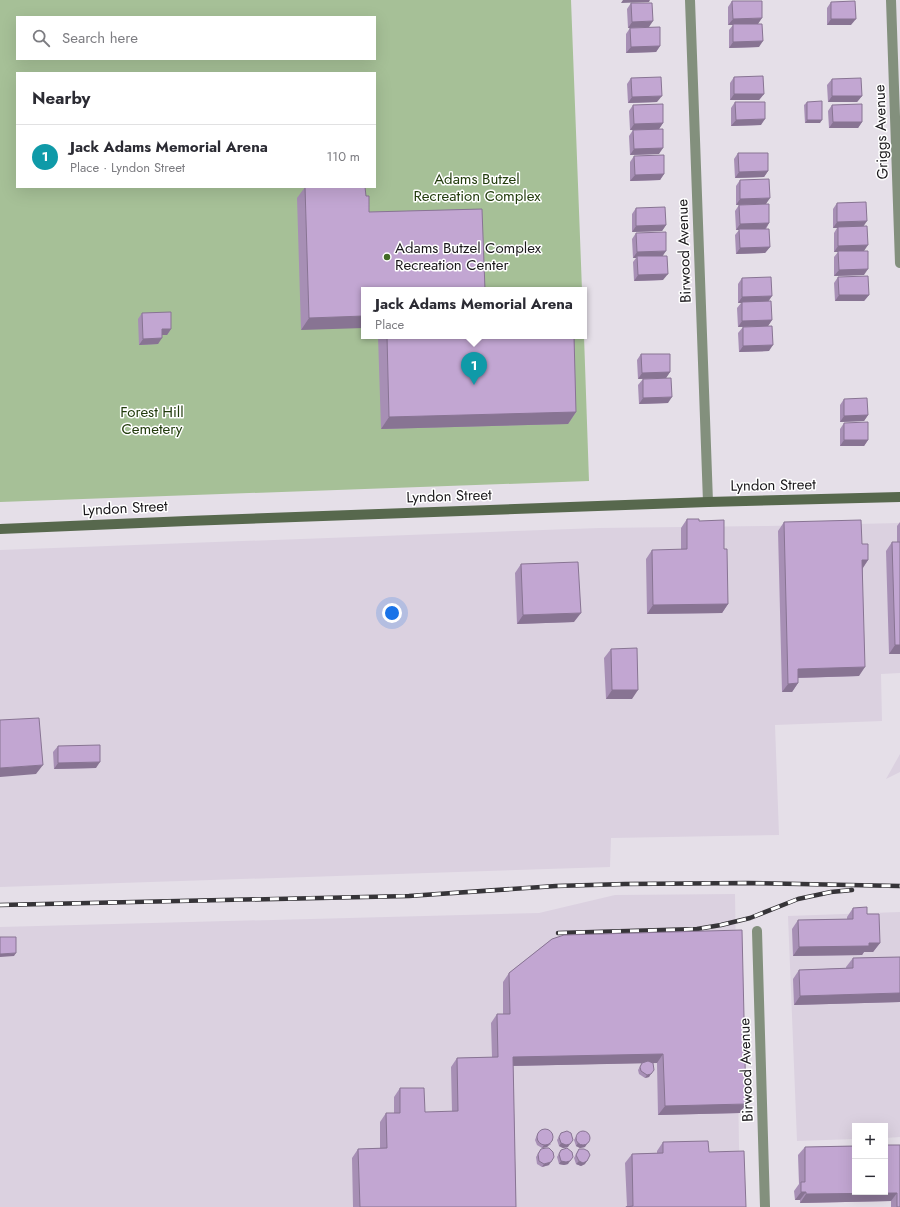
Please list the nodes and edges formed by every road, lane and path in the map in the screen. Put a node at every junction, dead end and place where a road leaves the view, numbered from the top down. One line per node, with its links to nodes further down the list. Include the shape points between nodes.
1 (690, 0): 5 (street, Birwood Avenue)
2 (891, 0): 3 (street, Griggs Avenue)
3 (900, 263)
4 (900, 497): 5 (street, Lyndon Street)
5 (708, 502): 6 (street, Lyndon Street)
6 (0, 529)
7 (757, 931): 8 (street, Birwood Avenue)
8 (765, 1207)

